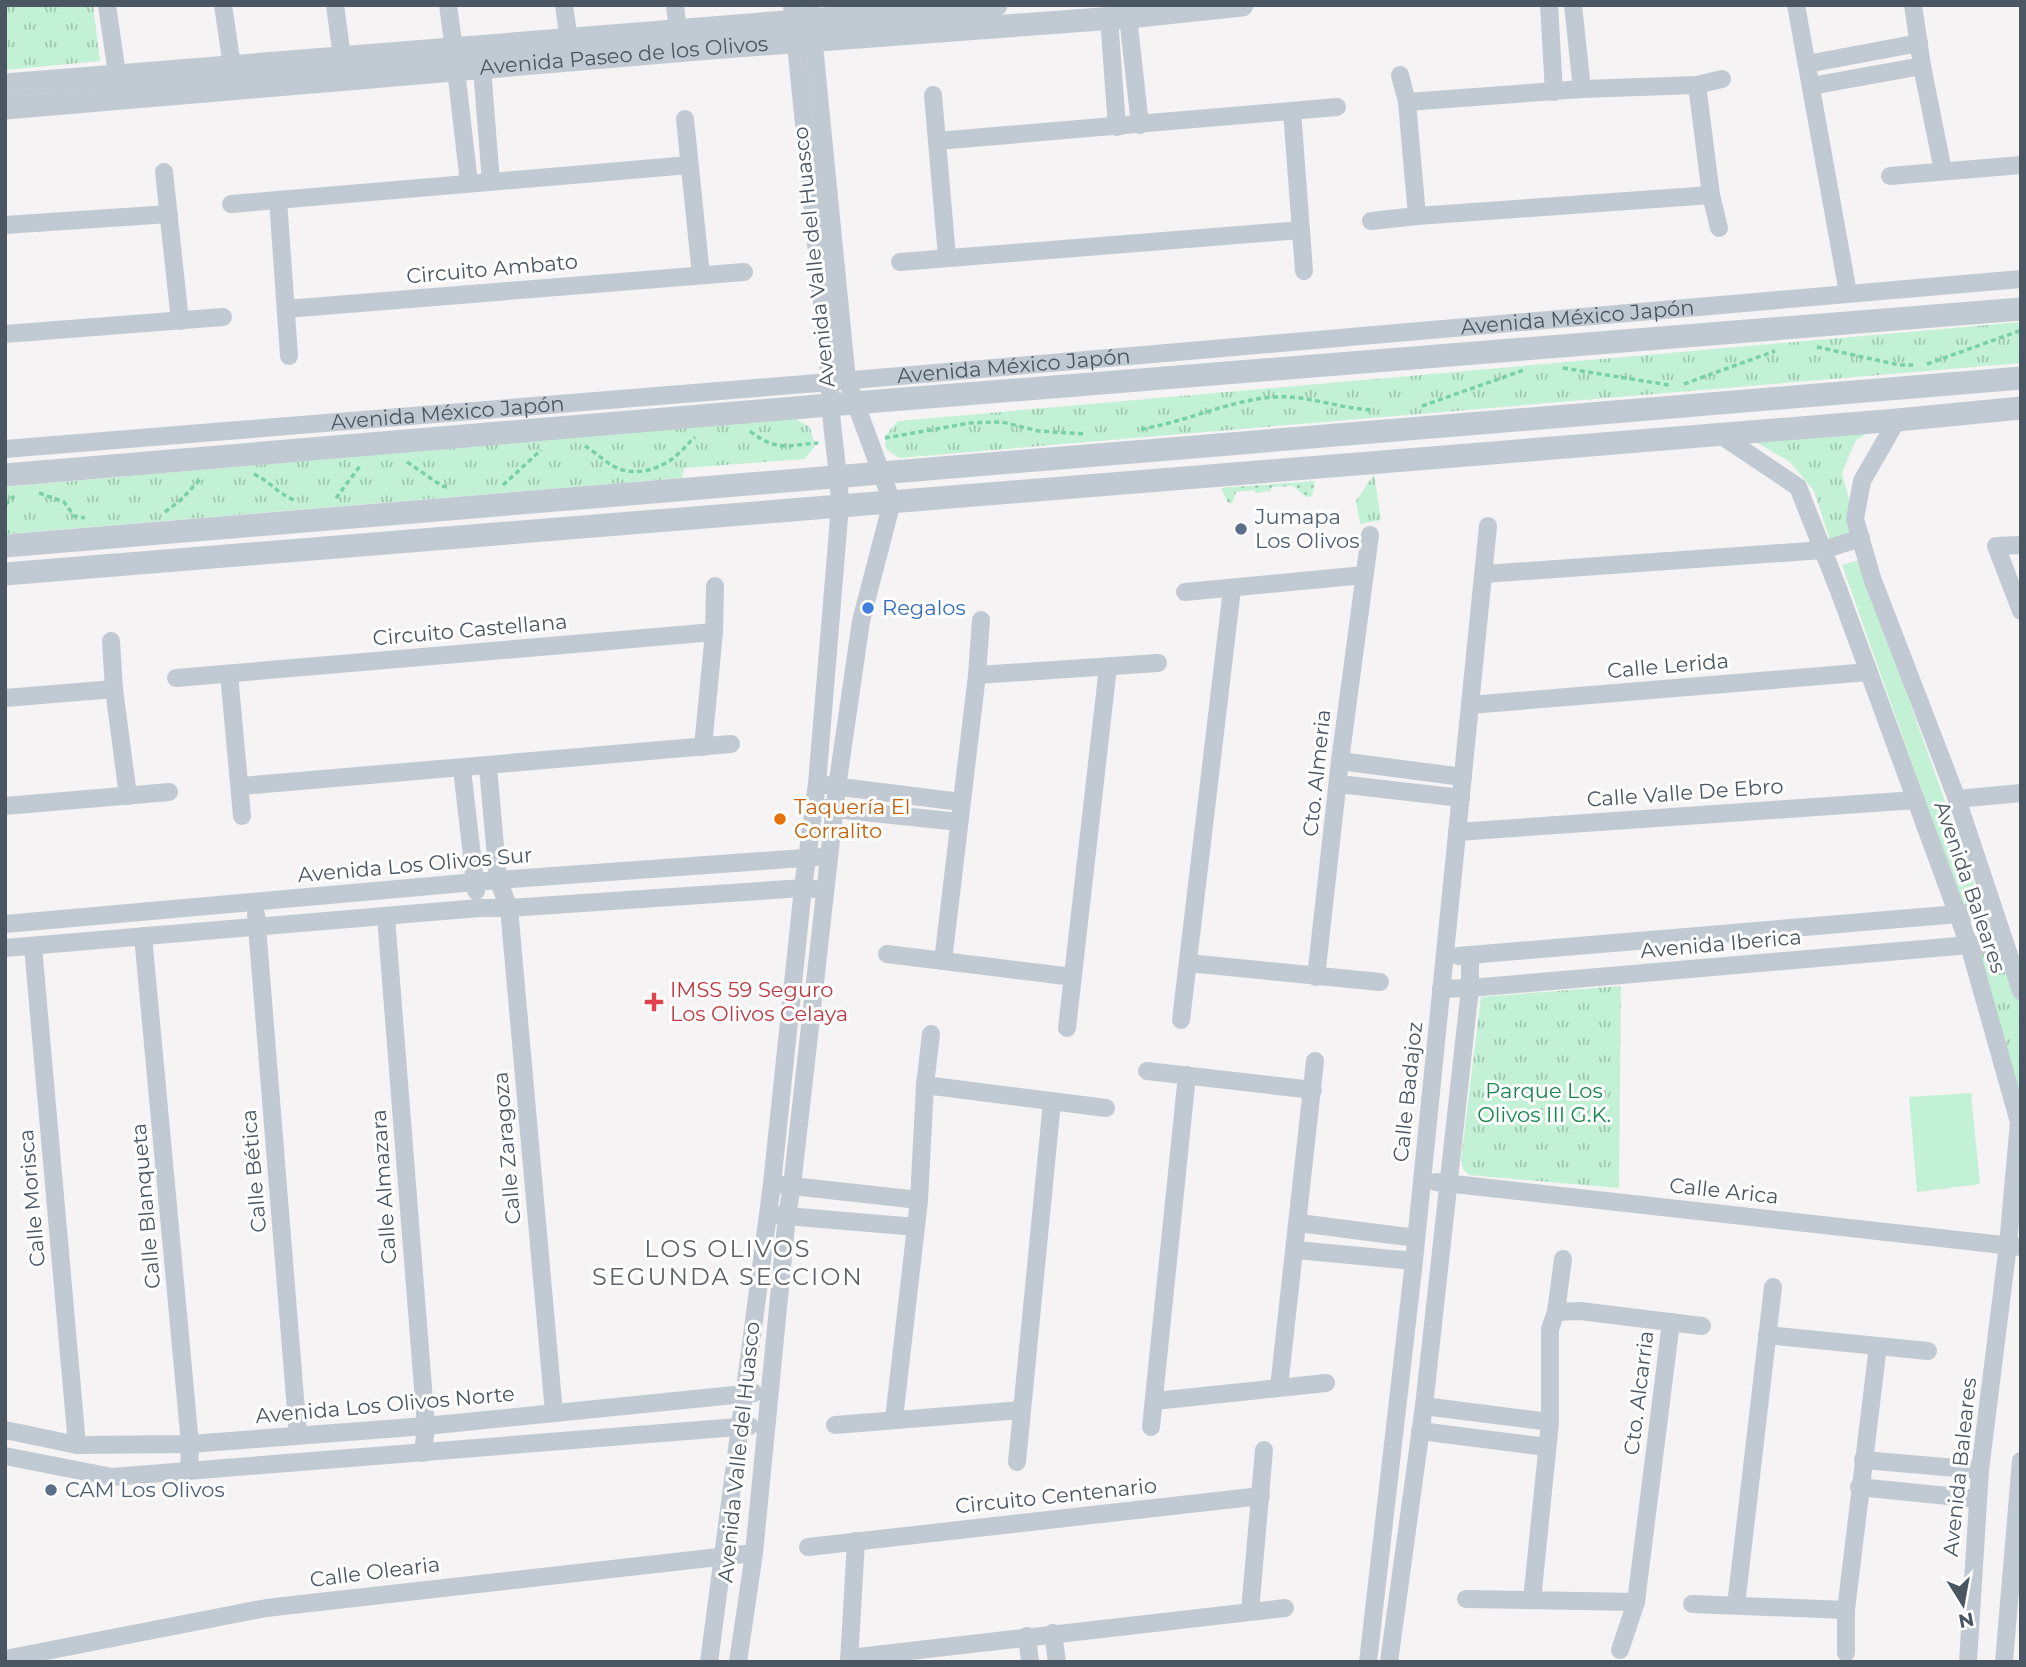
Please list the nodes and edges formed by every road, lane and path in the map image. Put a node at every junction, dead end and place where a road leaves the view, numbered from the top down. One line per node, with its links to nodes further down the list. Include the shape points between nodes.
1 (107, 5): 26 (street)
2 (223, 5): 23 (street)
3 (335, 5): 20 (street)
4 (447, 5): 21 (street)
5 (564, 5): 18 (street)
6 (675, 5): 17 (street)
7 (996, 5): 13 (street, Avenida Paseo de los Olivos)
8 (1242, 5): 14 (street, Avenida Paseo de los Olivos)
9 (1549, 5): 33 (street)
10 (1573, 5): 32 (street)
11 (1796, 5): 22 (street)
12 (1913, 5): 19 (street)
13 (924, 8): 16 (street, Avenida Paseo de los Olivos)
14 (1153, 10): 15 (street, Avenida Paseo de los Olivos)
15 (1118, 17): 16 (street, Avenida Paseo de los Olivos); 41 (street); 42 (street)
16 (803, 22): 17 (street, Avenida Paseo de los Olivos); 25 (street, Avenida Paseo de los Olivos); 79 (street, Avenida Valle del Huasco)
17 (678, 31): 18 (street, Avenida Paseo de los Olivos)
18 (569, 41): 21 (street, Avenida Paseo de los Olivos)
19 (1919, 43): 22 (street); 24 (street)
20 (342, 57): 21 (street, Avenida Paseo de los Olivos); 23 (street, Avenida Paseo de los Olivos)
21 (455, 59): 25 (street, Avenida Paseo de los Olivos); 35 (street, Avenida Paseo de los Olivos); 50 (street)
22 (1807, 64): 31 (street)
23 (232, 66): 26 (street, Avenida Paseo de los Olivos)
24 (1922, 66): 31 (street); 46 (street)
25 (482, 68): 49 (street)
26 (117, 75): 29 (street, Avenida Paseo de los Olivos); 35 (street)
27 (1400, 75): 36 (street)
28 (1722, 79): 30 (street)
29 (5, 85)
30 (1696, 85): 32 (street); 51 (street)
31 (1811, 86): 66 (street)
32 (1581, 89): 33 (street)
33 (1554, 92): 36 (street)
34 (933, 95): 43 (street)
35 (120, 98): 38 (street, Avenida Paseo de los Olivos)
36 (1407, 102): 55 (street)
37 (1337, 107): 39 (street)
38 (5, 108)
39 (1292, 111): 41 (street); 59 (street)
40 (685, 119): 44 (street)
41 (1140, 125): 42 (street)
42 (1117, 127): 43 (street)
43 (937, 141): 60 (street)
44 (689, 165): 49 (street); 64 (street)
45 (2021, 165): 46 (street)
46 (1943, 171): 48 (street)
47 (164, 172): 54 (street)
48 (1890, 176)
49 (491, 182): 50 (street)
50 (469, 183): 52 (street)
51 (1711, 195): 55 (street); 58 (street)
52 (278, 200): 53 (street); 67 (street)
53 (231, 204)
54 (169, 214): 57 (street); 70 (street)
55 (1417, 216): 56 (street)
56 (1371, 221)
57 (5, 225)
58 (1719, 228)
59 (1301, 230): 60 (street); 62 (street)
60 (947, 257): 61 (street)
61 (900, 262)
62 (1304, 271)
63 (744, 272): 64 (street, Circuito Ambato)
64 (701, 275): 67 (street, Circuito Ambato)
65 (2021, 279): 66 (street, Avenida México Japón)
66 (1848, 293): 79 (street, Avenida México Japón)
67 (286, 309): 75 (street)
68 (2021, 309): 80 (street, Avenida México Japón)
69 (223, 317): 70 (street)
70 (180, 321): 72 (street)
71 (2021, 330): 73 (path, via 1923,365 1899,365)
72 (5, 334)
73 (1811, 346)
74 (1785, 349): 76 (path, via 1678,386)
75 (289, 356)
76 (1558, 368)
77 (1536, 370): 82 (path)
78 (2021, 378): 86 (street)
79 (838, 381): 80 (street, Avenida Valle del Huasco); 81 (street, Avenida Valle del Huasco); 96 (street, Avenida México Japón)
80 (856, 403): 81 (street, Avenida México Japón); 92 (street, Avenida Valle del Huasco)
81 (829, 405): 94 (street, Avenida Valle del Huasco); 106 (street, Avenida México Japón)
82 (1415, 407)
83 (2021, 408): 85 (street)
84 (1380, 410): 88 (path, via 1341,408 1282,396 1257,398)
85 (1897, 420): 90 (street); 119 (street, Avenida Baleares, via 1862,481 1855,519)
86 (1456, 426): 97 (street); 98 (street)
87 (740, 430): 94 (path, via 749,430 777,447)
88 (1133, 430)
89 (1093, 434): 92 (path, via 991,422)
90 (1719, 434): 98 (street); 122 (street, Avenida Baleares, via 1798,487)
91 (702, 435): 93 (path, via 662,466 638,471 617,468)
92 (869, 439): 102 (street, Avenida Valle del Huasco)
93 (578, 442)
94 (834, 442): 104 (street, Avenida Valle del Huasco)
95 (544, 448): 107 (path, via 503,485)
96 (5, 449)
97 (1167, 449): 102 (street); 105 (street)
98 (1458, 456): 105 (street)
99 (402, 458): 108 (path)
100 (362, 464): 110 (path, via 338,498)
101 (249, 471): 112 (path, via 286,498)
102 (883, 472): 104 (street); 111 (street, Avenida Valle del Huasco)
103 (206, 476): 115 (path)
104 (839, 476): 114 (street, Avenida Valle del Huasco); 121 (street)
105 (1169, 479): 111 (street)
106 (12, 482): 113 (path)
107 (494, 487)
108 (452, 488)
109 (27, 489): 116 (path, via 64,502 74,516)
110 (327, 500)
111 (892, 502): 114 (street); 151 (street, Avenida Valle del Huasco, via 861,621)
112 (307, 503)
113 (5, 505)
114 (840, 506): 123 (street); 148 (street, Avenida Valle del Huasco)
115 (164, 512)
116 (86, 518)
117 (1488, 526): 124 (street, Calle Badajoz)
118 (1370, 536): 125 (street, Cto. Almeria)
119 (1861, 538): 122 (street); 156 (street, Avenida Baleares)
120 (2021, 545): 129 (street, via 1996,546)
121 (5, 546)
122 (1823, 550): 124 (street); 135 (street, Avenida Baleares)
123 (5, 574)
124 (1483, 574): 141 (street, Calle Badajoz)
125 (1364, 575): 127 (street); 144 (street, Cto. Almeria)
126 (715, 586): 131 (street)
127 (1232, 589): 128 (street); 189 (street)
128 (1185, 592)
129 (2021, 611)
130 (981, 620): 137 (street)
131 (715, 632): 136 (street, Circuito Castellana); 143 (street)
132 (111, 641): 139 (street)
133 (1158, 663): 134 (street)
134 (1108, 667): 137 (street); 191 (street)
135 (1869, 672): 141 (street, Calle Lerida); 157 (street, Avenida Baleares)
136 (229, 674): 138 (street, Circuito Castellana); 150 (street)
137 (977, 675): 158 (street)
138 (176, 678)
139 (114, 690): 140 (street); 154 (street)
140 (5, 698)
141 (1470, 705): 147 (street, Calle Badajoz)
142 (731, 744): 143 (street)
143 (703, 747): 145 (street)
144 (1340, 761): 147 (street); 149 (street, Cto. Almeria)
145 (488, 767): 146 (street); 167 (street)
146 (462, 769): 150 (street); 168 (street)
147 (1463, 777): 155 (street, Calle Badajoz)
148 (817, 784): 151 (street); 160 (street, Avenida Valle del Huasco)
149 (1339, 784): 155 (street); 192 (street, Cto. Almeria)
150 (241, 786): 162 (street)
151 (837, 787): 158 (street); 161 (street, Avenida Valle del Huasco)
152 (169, 792): 154 (street)
153 (2021, 793): 156 (street)
154 (128, 796): 159 (street)
155 (1461, 799): 164 (street, Calle Badajoz)
156 (1957, 799): 174 (street, Avenida Baleares)
157 (1916, 800): 164 (street, Calle Valle De Ebro); 175 (street, Avenida Baleares)
158 (961, 802): 163 (street)
159 (5, 806)
160 (815, 806): 161 (street); 165 (street, Avenida Valle del Huasco)
161 (834, 810): 163 (street); 166 (street, Avenida Valle del Huasco)
162 (242, 816)
163 (959, 822): 188 (street)
164 (1457, 832): 187 (street, Calle Badajoz)
165 (809, 856): 166 (street, Avenida Los Olivos Sur); 167 (street, Avenida Los Olivos Sur); 169 (street, Avenida Valle del Huasco)
166 (829, 858): 170 (street, Avenida Valle del Huasco)
167 (498, 880): 168 (street, Avenida Los Olivos Sur); 173 (street, Calle Zaragoza)
168 (474, 882): 171 (street, Avenida Los Olivos Sur); 172 (street)
169 (803, 888): 170 (street); 173 (street); 209 (street, Avenida Valle del Huasco)
170 (825, 890): 210 (street, Avenida Valle del Huasco)
171 (255, 903): 177 (street, Avenida Los Olivos Sur); 178 (street, Calle Bética)
172 (479, 908): 173 (street); 176 (street)
173 (509, 908): 235 (street, Calle Zaragoza)
174 (1994, 911): 175 (street, Avenida Iberica); 182 (street, Avenida Baleares)
175 (1958, 916): 180 (street, Avenida Iberica); 181 (street, Avenida Baleares)
176 (386, 917): 178 (street); 240 (street, Calle Almazara)
177 (5, 924)
178 (257, 926): 179 (street); 245 (street, Calle Bética)
179 (144, 936): 183 (street); 246 (street, Calle Blanqueta)
180 (1700, 937): 186 (street, Avenida Iberica); 190 (street)
181 (1969, 945): 182 (street, Avenida Iberica); 190 (street, Avenida Iberica); 217 (street, Avenida Baleares, via 2020,1122)
182 (2005, 945): 196 (street, Avenida Baleares)
183 (33, 947): 184 (street); 247 (street, Calle Morisca)
184 (5, 948)
185 (887, 954): 188 (street)
186 (1470, 956): 187 (street, Avenida Iberica); 194 (street)
187 (1444, 958): 195 (street, Calle Badajoz)
188 (943, 961): 191 (street)
189 (1188, 963): 192 (street); 197 (street)
190 (1702, 968): 194 (street, Avenida Iberica)
191 (1073, 977): 198 (street)
192 (1316, 977): 193 (street)
193 (1380, 982)
194 (1470, 988): 195 (street, Avenida Iberica); 208 (street)
195 (1441, 989): 207 (street, Calle Badajoz)
196 (2021, 991)
197 (1181, 1020)
198 (1067, 1028)
199 (931, 1034): 203 (street)
200 (1315, 1061): 204 (street)
201 (1147, 1071): 202 (street)
202 (1187, 1075): 204 (street); 232 (street)
203 (925, 1085): 205 (street); 211 (street)
204 (1313, 1090): 214 (street)
205 (1052, 1102): 206 (street); 234 (street)
206 (1106, 1108)
207 (1422, 1180): 208 (street, Calle Arica); 216 (street, Calle Badajoz)
208 (1447, 1183): 217 (street, Calle Arica); 233 (street)
209 (772, 1184): 210 (street); 212 (street, Avenida Valle del Huasco)
210 (793, 1186): 211 (street); 213 (street, Avenida Valle del Huasco)
211 (919, 1200): 215 (street)
212 (768, 1215): 213 (street); 231 (street, Avenida Valle del Huasco)
213 (787, 1216): 215 (street); 230 (street, Avenida Valle del Huasco)
214 (1299, 1223): 216 (street); 218 (street)
215 (916, 1227): 236 (street)
216 (1416, 1238): 220 (street, Calle Badajoz)
217 (2015, 1246): 255 (street, Avenida Baleares)
218 (1296, 1250): 220 (street); 229 (street)
219 (1563, 1259): 222 (street)
220 (1413, 1261): 266 (street, Calle Badajoz)
221 (1773, 1287): 225 (street)
222 (1556, 1312): 223 (street, Cto. Alcarria); 237 (street, via 1550,1329)
223 (1671, 1322): 224 (street); 270 (street, Cto. Alcarria)
224 (1702, 1326)
225 (1767, 1335): 226 (street); 272 (street)
226 (1878, 1346): 227 (street); 252 (street)
227 (1928, 1351)
228 (1326, 1383): 229 (street)
229 (1279, 1387): 232 (street)
230 (768, 1392): 231 (street, Avenida Los Olivos Norte); 238 (street, Avenida Valle del Huasco)
231 (745, 1394): 235 (street, Avenida Los Olivos Norte); 241 (street, Avenida Valle del Huasco)
232 (1155, 1401): 242 (street)
233 (1424, 1406): 237 (street); 244 (street)
234 (1022, 1410): 236 (street); 254 (street)
235 (554, 1413): 240 (street, Avenida Los Olivos Norte)
236 (894, 1419): 239 (street)
237 (1550, 1422): 248 (street)
238 (765, 1425): 241 (street); 264 (street, Avenida Valle del Huasco)
239 (835, 1425)
240 (426, 1426): 245 (street, Avenida Los Olivos Norte); 250 (street, Calle Almazara)
241 (741, 1426): 250 (street); 265 (street, Avenida Valle del Huasco)
242 (1151, 1427)
243 (5, 1430): 247 (street, Avenida Los Olivos Norte)
244 (1420, 1432): 248 (street); 267 (street)
245 (298, 1435): 246 (street, Avenida Los Olivos Norte)
246 (190, 1444): 247 (street, Avenida Los Olivos Norte); 256 (street, Calle Blanqueta)
247 (77, 1445)
248 (1547, 1447): 269 (street)
249 (1264, 1450): 259 (street)
250 (423, 1453): 256 (street)
251 (5, 1456): 256 (street, via 113,1477)
252 (1863, 1460): 255 (street); 258 (street)
253 (2021, 1461): 257 (street)
254 (1017, 1462)
255 (1980, 1470): 261 (street, Avenida Baleares)
256 (189, 1471)
257 (2021, 1473): 260 (street)
258 (1859, 1487): 261 (street); 274 (street)
259 (1261, 1496): 262 (street, Circuito Centenario); 275 (street)
260 (2019, 1496): 289 (street)
261 (1977, 1499): 288 (street, Avenida Baleares)
262 (856, 1541): 263 (street, Circuito Centenario); 281 (street)
263 (808, 1547)
264 (754, 1553): 265 (street, Calle Olearia); 283 (street, Avenida Valle del Huasco)
265 (725, 1555): 280 (street, Calle Olearia, via 266,1608); 282 (street, Avenida Valle del Huasco)
266 (1377, 1583): 267 (street); 286 (street, Calle Badajoz)
267 (1399, 1586): 287 (street)
268 (1466, 1600): 269 (street)
269 (1532, 1600): 270 (street)
270 (1636, 1602): 278 (street, Cto. Alcarria)
271 (1692, 1604): 272 (street)
272 (1736, 1605): 274 (street)
273 (1285, 1608): 275 (street)
274 (1846, 1610): 279 (street)
275 (1250, 1611): 276 (street)
276 (1053, 1633): 277 (street); 285 (street)
277 (1027, 1636): 281 (street); 284 (street)
278 (1620, 1650)
279 (1846, 1653)
280 (5, 1659)
281 (849, 1660)
282 (709, 1662)
283 (738, 1662)
284 (1030, 1662)
285 (1057, 1662)
286 (1367, 1662)
287 (1389, 1662)
288 (1968, 1662)
289 (2004, 1662)

